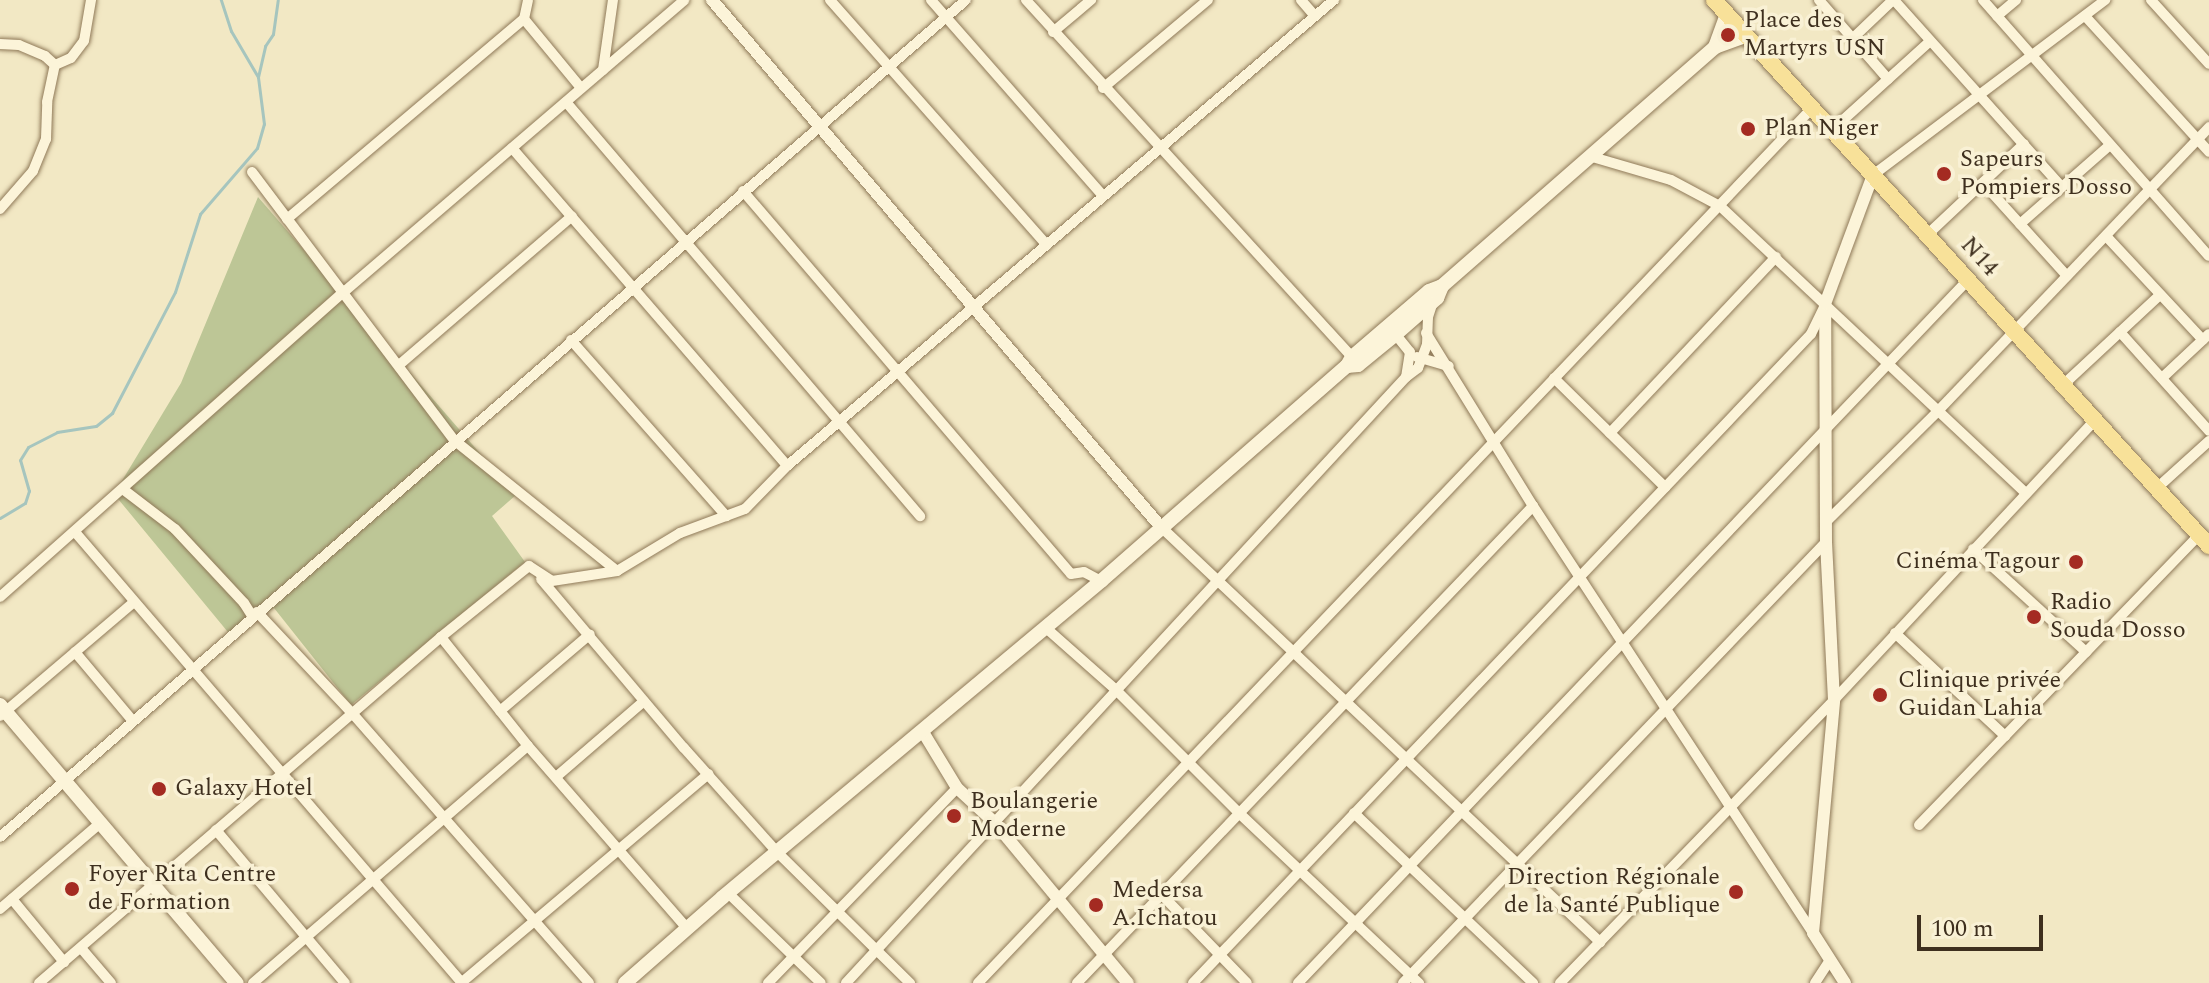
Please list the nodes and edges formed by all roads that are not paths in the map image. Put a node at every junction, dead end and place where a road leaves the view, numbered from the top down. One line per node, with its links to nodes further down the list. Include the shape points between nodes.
1 (91, 0): 35 (street, via 84,41 71,58)
2 (528, 0): 26 (street)
3 (613, 0): 37 (street)
4 (684, 0): 37 (street)
5 (712, 0): 44 (street)
6 (830, 0): 36 (street)
7 (931, 0): 25 (street)
8 (966, 0): 25 (street)
9 (1026, 0): 27 (street)
10 (1091, 0): 27 (street)
11 (1208, 0): 40 (street)
12 (1301, 0): 22 (street)
13 (1334, 0): 22 (street)
14 (1714, 0): 21 (main road, N14)
15 (1819, 0): 29 (street)
16 (1894, 0): 29 (street); 30 (street)
17 (1983, 0): 23 (street)
18 (2016, 0): 23 (street)
19 (2105, 0): 24 (street)
20 (2151, 0): 34 (street)
21 (1727, 14): 28 (main road, N14); 32 (main road)
22 (1315, 16): 50 (street)
23 (1997, 16): 33 (street)
24 (2085, 16): 33 (street); 47 (street)
25 (946, 17): 36 (street); 60 (street)
26 (524, 19): 39 (street); 64 (street)
27 (1053, 32): 40 (street)
28 (1746, 36): 32 (main road); 43 (main road, N14)
29 (1852, 39): 38 (street)
30 (1930, 41): 38 (street); 41 (street)
31 (0, 44): 35 (street, via 19,45)
32 (1715, 47): 53 (main road)
33 (2033, 57): 41 (street); 49 (street)
34 (2209, 64)
35 (55, 65): 62 (street, via 46,139 33,171)
36 (888, 66): 44 (street); 69 (street)
37 (603, 70): 39 (street)
38 (1888, 79): 46 (street)
39 (581, 88): 42 (street)
40 (1103, 88): 50 (street)
41 (1981, 96): 48 (street); 55 (street)
42 (566, 102): 51 (street); 68 (street)
43 (1812, 108): 46 (main road, N14); 61 (street)
44 (819, 124): 58 (street); 79 (street)
45 (2209, 127): 47 (street)
46 (1832, 130): 55 (main road, N14)
47 (2197, 140): 52 (street); 59 (street)
48 (2024, 144): 56 (street); 57 (street)
49 (2110, 145): 57 (street); 59 (street)
50 (1158, 147): 60 (street); 88 (street)
51 (512, 148): 63 (street); 75 (street)
52 (2209, 152)
53 (1589, 156): 61 (street, via 1671,180); 76 (main road)
54 (252, 172): 64 (street)
55 (1873, 175): 66 (main road, N14); 78 (street)
56 (1983, 183): 65 (street); 66 (street)
57 (2062, 187): 65 (street)
58 (743, 191): 68 (street); 93 (street)
59 (2150, 191): 67 (street); 70 (street)
60 (1103, 196): 69 (street)
61 (1720, 206): 71 (street); 95 (street)
62 (0, 209)
63 (572, 216): 74 (street); 90 (street)
64 (287, 219): 75 (street)
65 (2020, 224): 72 (street)
66 (1927, 235): 73 (main road, N14)
67 (2106, 236): 72 (street); 77 (street)
68 (684, 241): 74 (street); 100 (street)
69 (1047, 245): 79 (street)
70 (2209, 256)
71 (1776, 257): 78 (street); 102 (street)
72 (2067, 276): 82 (street)
73 (1968, 280): 82 (main road, N14); 91 (street)
74 (633, 288): 86 (street); 107 (street)
75 (345, 291): 90 (street); 110 (street)
76 (1439, 292): 80 (main road); 84 (street)
77 (2160, 295): 83 (street); 85 (street)
78 (1825, 304): 91 (street); 103 (street); 108 (street, via 1811,334)
79 (975, 308): 93 (street); 116 (street)
80 (1413, 312): 81 (main road); 84 (street)
81 (1393, 330): 87 (street); 88 (main road)
82 (2014, 331): 97 (main road, N14); 98 (street)
83 (2120, 332): 96 (street); 97 (street)
84 (1427, 334): 89 (street); 92 (street)
85 (2206, 337): 96 (street)
86 (571, 340): 104 (street); 113 (street)
87 (1410, 352): 89 (street); 94 (street)
88 (1352, 363): 116 (main road)
89 (1423, 363): 92 (street); 94 (street)
90 (399, 365): 104 (street)
91 (1889, 365): 98 (street); 103 (street)
92 (1449, 366): 105 (street)
93 (898, 374): 100 (street); 125 (street, via 1071,574 1084,572)
94 (1406, 377): 124 (street)
95 (1554, 378): 102 (street); 105 (street)
96 (2162, 378): 101 (street)
97 (2063, 385): 99 (main road, N14)
98 (1938, 411): 111 (street); 115 (street)
99 (2095, 420): 109 (main road, N14); 111 (street)
100 (841, 423): 107 (street); 114 (street)
101 (2209, 431)
102 (1610, 433): 108 (street)
103 (1824, 433): 115 (street); 133 (street)
104 (454, 440): 122 (street); 128 (street)
105 (1493, 440): 112 (street); 135 (street)
106 (2209, 441): 109 (street)
107 (787, 466): 113 (street, via 745,509)
108 (1665, 487): 123 (street)
109 (2157, 488): 118 (main road, N14)
110 (124, 490): 117 (street); 128 (street, via 175,529)
111 (2026, 493): 120 (street)
112 (1533, 506): 123 (street); 141 (street)
113 (726, 516): 122 (street, via 680,533)
114 (920, 516)
115 (1827, 521): 119 (street)
116 (1160, 526): 124 (street); 125 (main road)
117 (75, 532): 126 (street); 127 (street)
118 (2204, 540): 136 (street)
119 (1826, 542): 139 (street); 142 (street)
120 (1973, 549): 130 (street); 136 (street)
121 (529, 566): 122 (street, via 552,581); 131 (street); 132 (street)
122 (617, 571)
123 (1580, 577): 133 (street); 150 (street)
124 (1217, 580): 135 (street); 138 (street)
125 (1101, 581): 129 (main road)
126 (0, 597)
127 (134, 602): 134 (street); 137 (street)
128 (255, 614): 137 (street); 145 (street)
129 (1046, 628): 138 (street); 147 (main road)
130 (1895, 633): 139 (street); 148 (street)
131 (590, 634): 140 (street); 144 (street)
132 (441, 637): 144 (street); 145 (street)
133 (1622, 642): 142 (street); 158 (street)
134 (75, 652): 143 (street); 146 (street)
135 (1294, 652): 141 (street); 151 (street)
136 (2086, 652): 148 (street)
137 (193, 671): 146 (street); 153 (street)
138 (1116, 690): 151 (street); 162 (street)
139 (1834, 700): 157 (street); 184 (street)
140 (644, 701): 152 (street); 154 (street)
141 (1347, 703): 150 (street); 159 (street)
142 (1666, 708): 157 (street); 169 (street)
143 (2, 711): 155 (main road)
144 (500, 711): 149 (street)
145 (352, 713): 153 (street); 161 (street)
146 (133, 721): 155 (street)
147 (923, 732): 156 (street); 168 (main road)
148 (2005, 736): 164 (street)
149 (528, 746): 154 (street); 161 (street)
150 (1406, 759): 158 (street); 160 (street)
151 (1189, 762): 159 (street); 177 (street)
152 (708, 774): 167 (street); 168 (street)
153 (284, 775): 165 (street); 172 (street)
154 (556, 777): 167 (street)
155 (63, 782): 163 (main road); 166 (street)
156 (957, 788): 162 (street); 179 (street)
157 (1730, 808): 184 (street); 186 (street)
158 (1461, 810): 169 (street); 170 (street)
159 (1239, 813): 171 (street); 175 (street)
160 (1354, 813): 170 (street); 171 (street)
161 (445, 818): 172 (street); 181 (street)
162 (995, 823): 177 (street); 188 (street)
163 (99, 824): 173 (main road); 176 (street)
164 (1919, 825)
165 (216, 830): 173 (street); 185 (street)
166 (0, 837)
167 (620, 848): 181 (street); 183 (street)
168 (777, 852): 174 (main road); 179 (street)
169 (1517, 863): 180 (street); 186 (street)
170 (1409, 866): 180 (street); 182 (street)
171 (1302, 869): 182 (street); 190 (street)
172 (374, 881): 185 (street); 200 (street)
173 (153, 886): 187 (street); 197 (main road)
174 (728, 893): 183 (main road); 191 (street)
175 (1162, 895): 189 (street); 190 (street)
176 (12, 899): 178 (street); 193 (street)
177 (1057, 900): 189 (street); 207 (street)
178 (0, 909)
179 (837, 911): 188 (street); 191 (street)
180 (1465, 918): 194 (street); 213 (street)
181 (535, 921): 200 (street); 201 (street)
182 (1357, 924): 194 (street); 212 (street)
183 (687, 928): 202 (main road)
184 (1813, 933): 192 (street)
185 (306, 937): 198 (street); 199 (street)
186 (1600, 942): 214 (street)
187 (81, 948): 193 (street); 196 (street)
188 (875, 950): 205 (street); 206 (street)
189 (1104, 955): 208 (street); 209 (street)
190 (1220, 955): 210 (street); 211 (street)
191 (794, 957): 203 (street); 204 (street)
192 (1830, 960): 215 (street); 216 (street)
193 (64, 962): 195 (street)
194 (1411, 980)
195 (39, 983)
196 (111, 983)
197 (237, 983)
198 (253, 983)
199 (345, 983)
200 (461, 983)
201 (589, 983)
202 (625, 983)
203 (768, 983)
204 (821, 983)
205 (846, 983)
206 (910, 983)
207 (978, 983)
208 (1077, 983)
209 (1128, 983)
210 (1193, 983)
211 (1247, 983)
212 (1298, 983)
213 (1533, 983)
214 (1560, 983)
215 (1815, 983)
216 (1845, 983)

